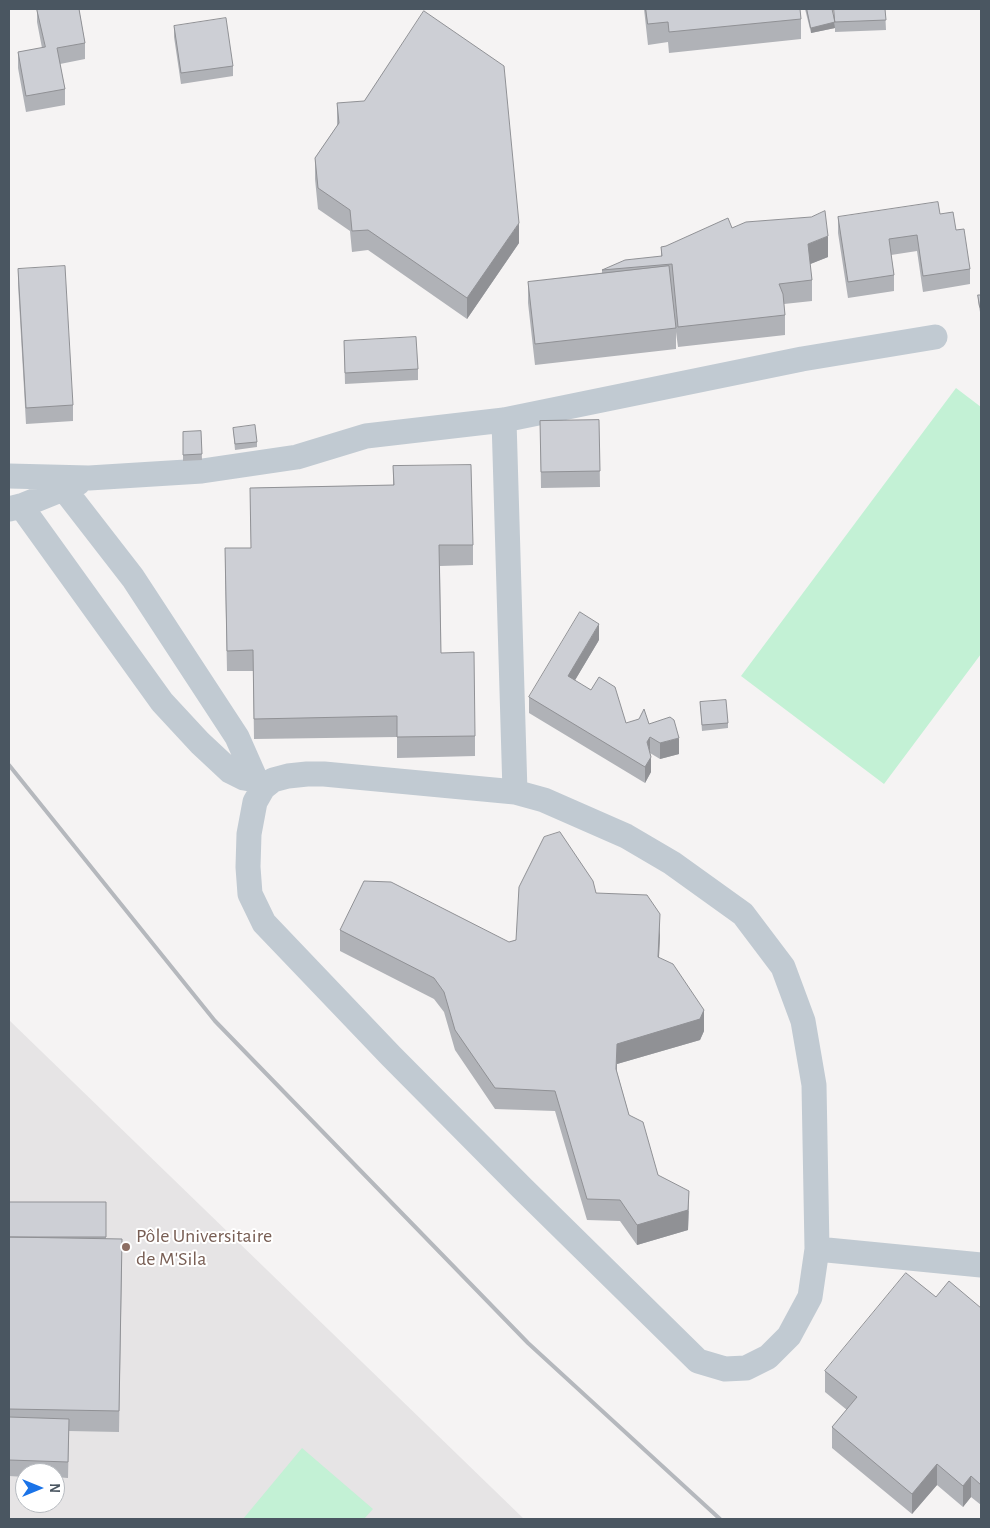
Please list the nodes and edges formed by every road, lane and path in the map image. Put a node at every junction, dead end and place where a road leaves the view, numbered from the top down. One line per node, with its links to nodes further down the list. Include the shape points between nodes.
1 (935, 337): 2 (lane, via 802,359)
2 (504, 420): 4 (lane, via 366,436 297,456 202,471); 8 (lane)
3 (9, 476): 4 (lane)
4 (89, 478): 5 (lane)
5 (64, 489): 6 (lane); 7 (lane, via 134,578 237,737)
6 (15, 508): 7 (lane, via 162,702 230,771)
7 (260, 784): 8 (lane, via 288,776 324,774); 9 (lane, via 249,834 248,867 250,894 264,923 391,1056 698,1361 732,1369 746,1368 768,1357 789,1336 810,1297)
8 (515, 792): 9 (lane, via 544,800 626,836 672,863 743,914 783,968 803,1020 814,1085)
9 (817, 1249): 10 (lane)
10 (981, 1266)

